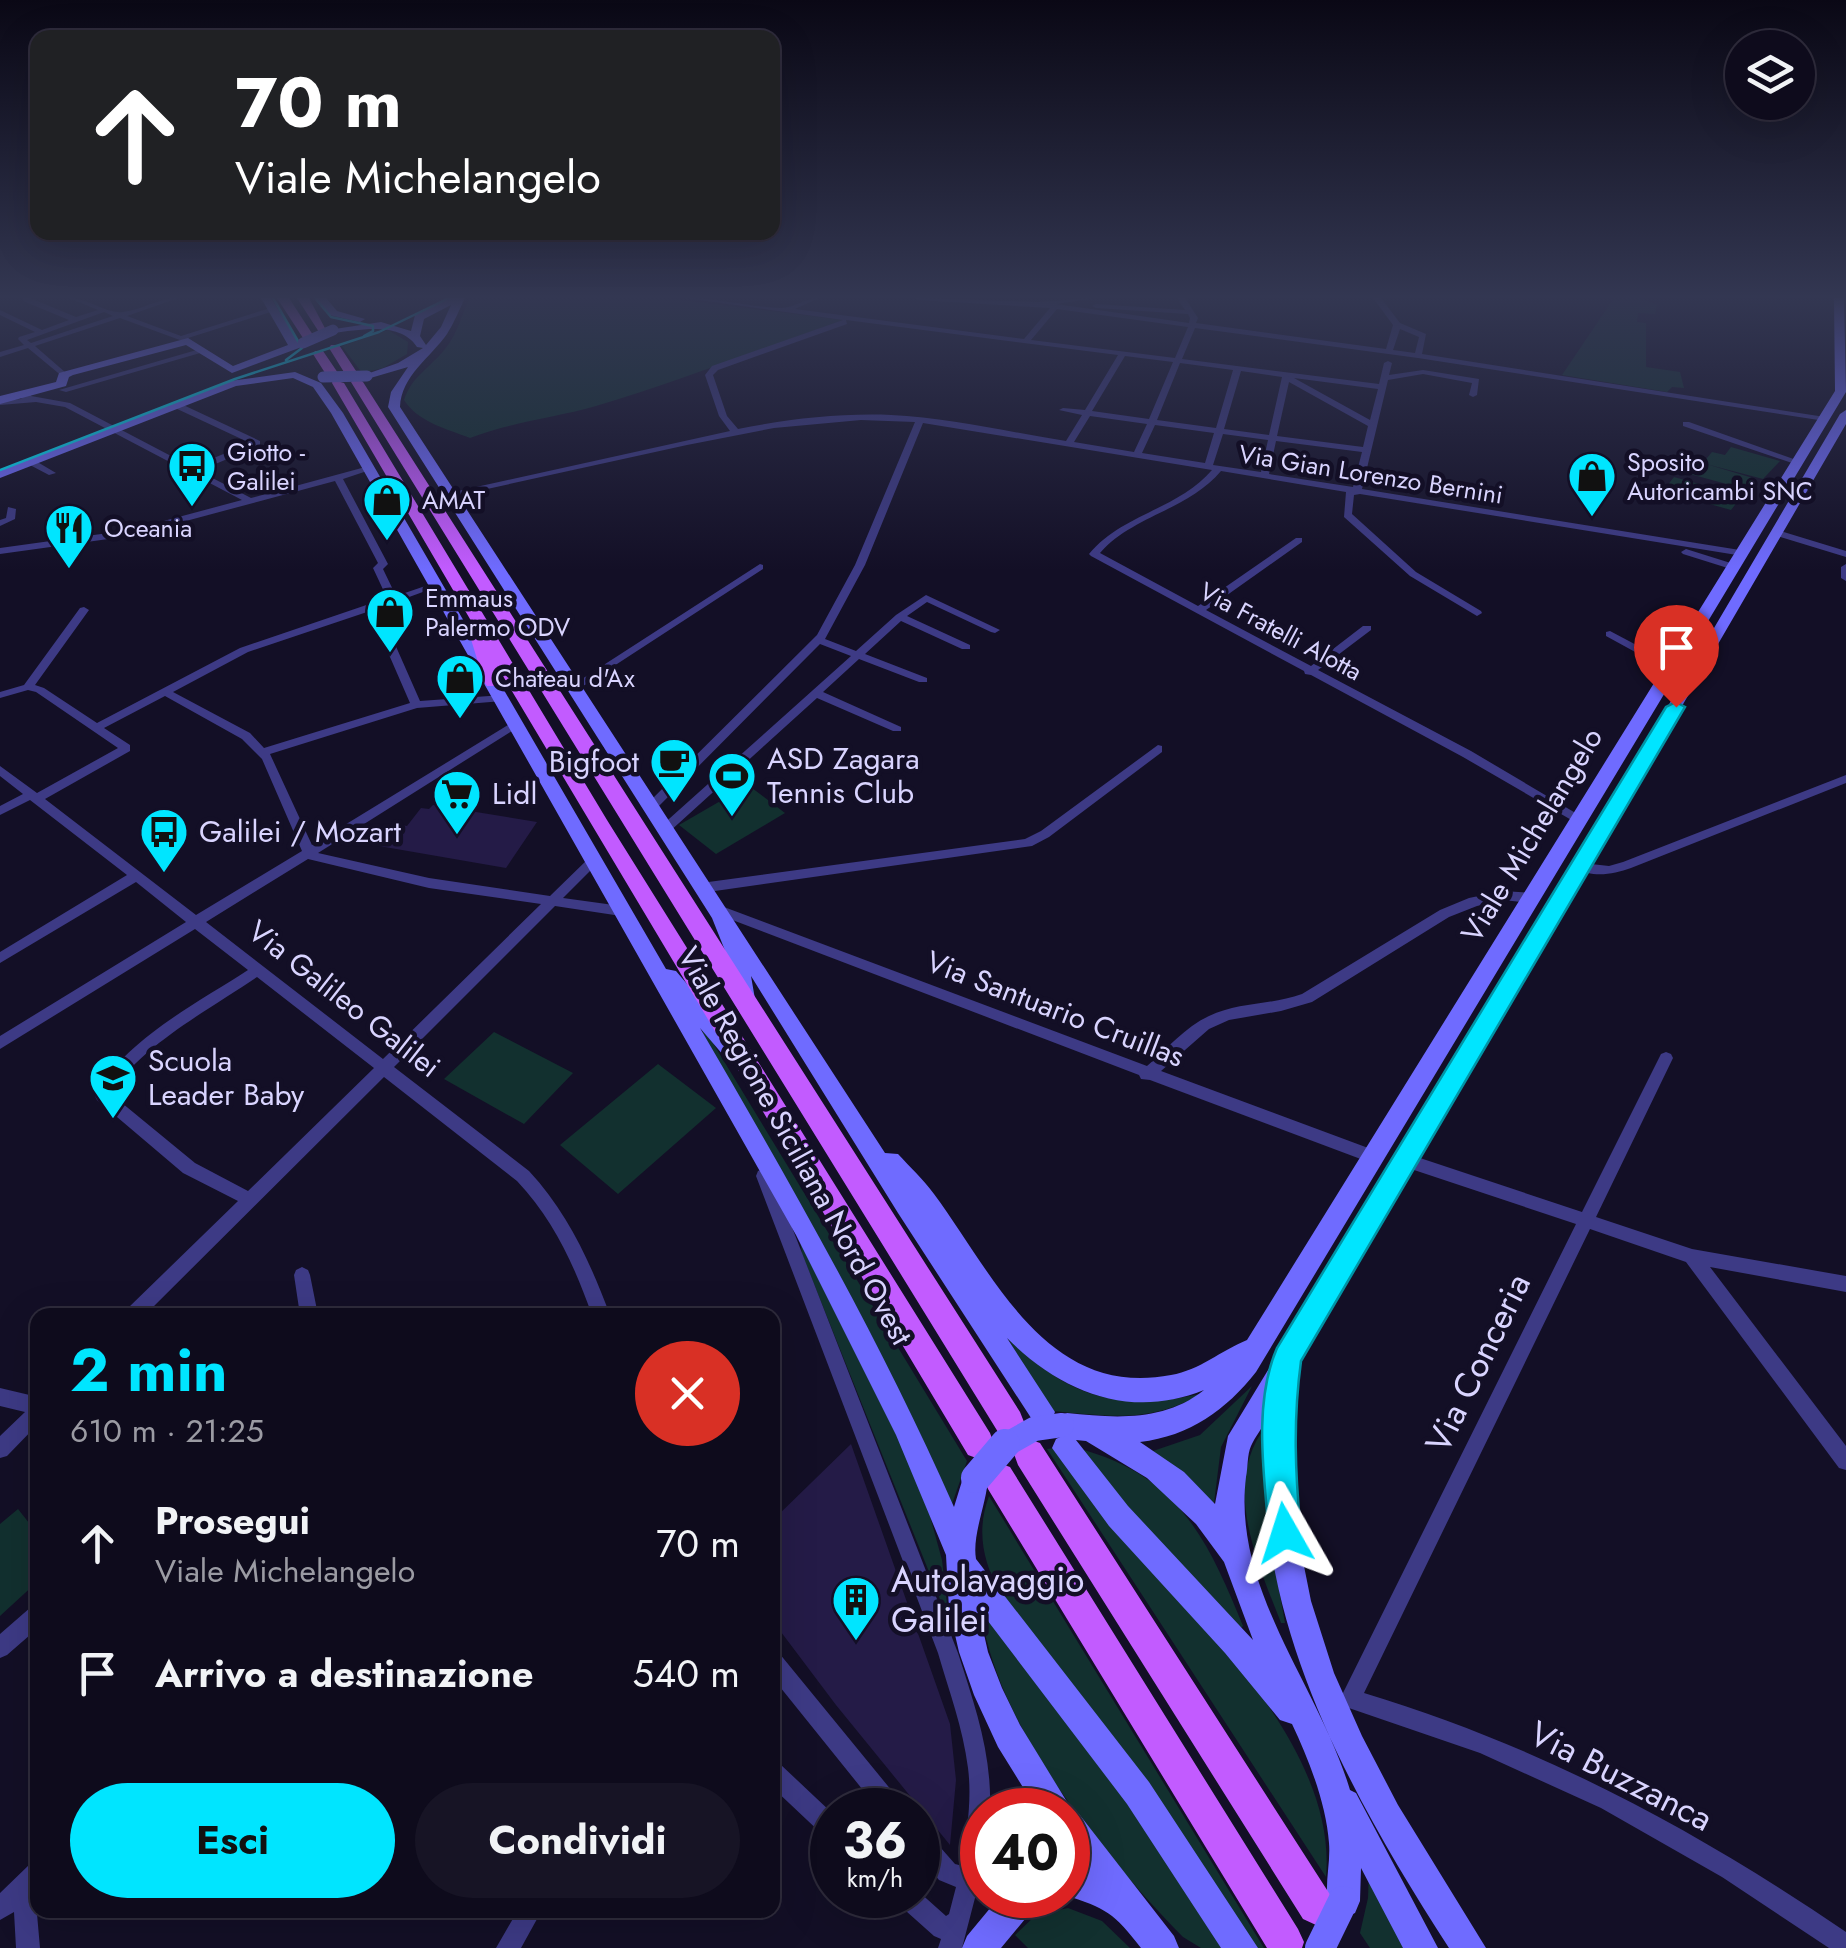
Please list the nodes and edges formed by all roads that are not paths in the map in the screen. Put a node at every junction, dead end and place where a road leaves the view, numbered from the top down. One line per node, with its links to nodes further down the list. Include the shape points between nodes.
1 (68, 389): 17 (street)
2 (220, 389): 21 (street)
3 (323, 389): 39 (street, Viale Regione Siciliana Nord Ovest)
4 (338, 389): 45 (main road, Viale Regione Siciliana Nord Ovest)
5 (366, 389): 35 (main road, Viale Regione Siciliana Nord Ovest)
6 (397, 389): 44 (street, via 393,401)
7 (714, 389): 30 (street)
8 (1103, 389): 23 (street)
9 (1166, 389): 26 (street)
10 (1232, 389): 31 (street)
11 (1283, 389): 32 (street)
12 (1309, 389): 28 (street)
13 (1381, 389): 28 (street)
14 (1474, 389): 18 (street)
15 (1642, 389): 24 (street)
16 (1843, 389): 24 (street, Viale Michelangelo)
17 (64, 390): 19 (street); 19 (street, via 50,402); 29 (street)
18 (1473, 395)
19 (31, 397): 20 (street)
20 (1, 401)
21 (176, 405): 29 (street); 41 (street, via 258,443)
22 (1063, 410): 23 (street)
23 (1087, 413): 26 (street); 33 (street)
24 (1840, 418): 38 (street, Viale Michelangelo); 50 (street, Viale Michelangelo)
25 (920, 420): 30 (street, Via Gian Lorenzo Bernini, via 838,416); 33 (street, Via Gian Lorenzo Bernini); 75 (street, via 860,565)
26 (1152, 422): 31 (street); 36 (street)
27 (1686, 424): 38 (street)
28 (1372, 425): 34 (street)
29 (112, 430): 37 (street); 41 (street)
30 (735, 430): 49 (street, Via Gian Lorenzo Bernini)
31 (1220, 431): 32 (street); 40 (street)
32 (1272, 438): 34 (street); 47 (street)
33 (1068, 444): 36 (street, Via Gian Lorenzo Bernini)
34 (1365, 450): 48 (street)
35 (402, 451): 44 (main road); 94 (main road, Viale Regione Siciliana Nord Ovest)
36 (1137, 456): 40 (street, Via Gian Lorenzo Bernini)
37 (31, 462): 42 (street); 43 (street)
38 (1798, 462): 50 (street, Viale Michelangelo)
39 (369, 468): 46 (street); 52 (street, Viale Regione Siciliana Nord Ovest)
40 (1213, 469): 47 (street, Via Gian Lorenzo Bernini); 69 (street, Via Fratelli Alotta, via 1196,491 1094,553)
41 (192, 470): 51 (street)
42 (52, 473)
43 (0, 474)
44 (436, 475): 49 (street)
45 (394, 476): 52 (main road); 64 (main road, Viale Regione Siciliana Nord Ovest)
46 (338, 477): 51 (street); 66 (street)
47 (1264, 477): 48 (street, Via Gian Lorenzo Bernini)
48 (1353, 492): 59 (street, Via Gian Lorenzo Bernini, via 1638,536); 70 (street, via 1347,515 1413,574)
49 (449, 496): 83 (street, Viale Regione Siciliana Nord Ovest)
50 (1787, 498): 55 (street, Viale Michelangelo); 59 (street, Viale Michelangelo)
51 (250, 501): 57 (street, via 130,534)
52 (391, 507): 63 (street, Viale Regione Siciliana Nord Ovest)
53 (11, 509): 54 (street, via 10,519)
54 (0, 523)
55 (1777, 533): 58 (street); 80 (street, Viale Michelangelo)
56 (1299, 540): 69 (street)
57 (0, 551)
58 (1846, 554)
59 (1739, 560): 78 (street, Viale Michelangelo)
60 (1846, 566): 62 (street)
61 (760, 567): 83 (street)
62 (1846, 578)
63 (437, 585): 66 (street); 84 (street, Viale Regione Siciliana Nord Ovest)
64 (465, 595): 84 (main road); 120 (main road, Viale Regione Siciliana Nord Ovest)
65 (926, 598): 71 (street); 73 (street)
66 (394, 600): 67 (street)
67 (373, 606): 85 (street, via 244,650); 88 (street)
68 (84, 610): 82 (street)
69 (1197, 612): 79 (street, Via Fratelli Alotta)
70 (1477, 613)
71 (900, 617): 76 (street); 77 (street)
72 (1366, 628): 79 (street)
73 (995, 630)
74 (1610, 634): 78 (street)
75 (818, 640): 77 (street); 99 (street)
76 (966, 647)
77 (860, 654): 81 (street); 86 (street)
78 (1672, 668): 80 (street); 101 (street, Viale Michelangelo)
79 (1309, 672): 101 (street, Via Fratelli Alotta)
80 (1694, 675): 105 (street, Viale Michelangelo)
81 (923, 680)
82 (28, 687): 87 (street); 90 (street)
83 (574, 688): 96 (street, Viale Regione Siciliana Nord Ovest)
84 (498, 690): 88 (street); 89 (street, Viale Regione Siciliana Nord Ovest)
85 (164, 691): 90 (street); 93 (street)
86 (816, 693): 91 (street); 102 (street)
87 (0, 695)
88 (416, 705): 93 (street)
89 (517, 724): 103 (street); 104 (street, Viale Regione Siciliana Nord Ovest)
90 (96, 728): 98 (street, via 126,748)
91 (897, 729)
92 (1158, 749): 107 (street, via 1028,843)
93 (263, 752): 103 (street)
94 (595, 760): 96 (street); 115 (main road, Viale Regione Siciliana Nord Ovest)
95 (0, 770): 98 (street, Via Galileo Galilei)
96 (628, 773): 99 (street, Viale Regione Siciliana Nord Ovest)
97 (1846, 779): 105 (street, via 1627,865 1609,871)
98 (34, 796): 100 (street); 106 (street, Via Galileo Galilei)
99 (650, 808): 102 (street, Viale Regione Siciliana Nord Ovest)
100 (0, 812)
101 (1580, 820): 108 (street, Viale Michelangelo)
102 (664, 830): 107 (street, Viale Regione Siciliana Nord Ovest)
103 (308, 853): 109 (street, via 429,883); 111 (street)
104 (593, 861): 109 (street); 112 (street, Viale Regione Siciliana Nord Ovest)
105 (1582, 867): 124 (street, Viale Michelangelo)
106 (136, 876): 111 (street, Via Galileo Galilei); 113 (street)
107 (701, 888): 110 (street, Viale Regione Siciliana Nord Ovest)
108 (1532, 898): 119 (street, via 1504,895 1432,919 1302,1000 1228,1014 1203,1026); 123 (street, Viale Michelangelo)
109 (551, 902): 112 (street); 118 (street)
110 (724, 917): 115 (street); 119 (street, Via Santuario Cruillas, via 1002,1015); 122 (street, Viale Regione Siciliana Nord Ovest)
111 (196, 922): 114 (street, Via Galileo Galilei); 116 (street)
112 (627, 922): 120 (street); 121 (street, Viale Regione Siciliana Nord Ovest)
113 (0, 958)
114 (258, 970): 118 (street, Via Galileo Galilei); 125 (street, via 108,1080 102,1096 189,1168)
115 (747, 1008): 138 (main road, Viale Regione Siciliana Nord Ovest)
116 (0, 1043)
117 (1666, 1058): 126 (street, Via Conceria)
118 (382, 1066): 125 (street); 132 (street, Via Galileo Galilei, via 542,1194 570,1237)
119 (1146, 1075): 123 (street, Via Santuario Cruillas)
120 (759, 1083): 140 (main road, Viale Regione Siciliana Nord Ovest)
121 (721, 1084): 145 (street, Viale Regione Siciliana Nord Ovest, via 876,1367); 153 (street, via 775,1200 948,1653)
122 (861, 1130): 133 (street, via 925,1199 1009,1322 1069,1373 1114,1389 1162,1390 1212,1375); 139 (street, Viale Regione Siciliana Nord Ovest)
123 (1374, 1157): 133 (street, Viale Michelangelo)
124 (1405, 1160): 126 (street); 134 (street, Viale Michelangelo)
125 (249, 1199): 130 (street)
126 (1584, 1220): 127 (street); 151 (street, Via Conceria)
127 (1692, 1256): 129 (street); 143 (street)
128 (302, 1275): 131 (street)
129 (1846, 1284)
130 (140, 1308)
131 (307, 1308)
132 (597, 1308)
133 (1261, 1341): 139 (street, Viale Michelangelo, via 1226,1390 1188,1417 1124,1432)
134 (1287, 1358): 146 (street, Viale Michelangelo, via 1232,1462 1230,1514); 151 (street, via 1278,1460 1285,1533 1307,1638)
135 (0, 1397): 136 (street)
136 (30, 1406)
137 (30, 1417): 141 (street)
138 (1009, 1422)
139 (1059, 1428): 144 (street, bridge, via 1034,1428 1009,1440 990,1456); 146 (street, via 1112,1441 1164,1474 1210,1519); 152 (street, Viale Regione Siciliana Nord Ovest, via 1137,1540 1261,1671)
140 (979, 1444)
141 (0, 1449)
142 (1029, 1454): 165 (main road)
143 (1846, 1461)
144 (988, 1478): 145 (street, via 963,1523); 173 (main road)
145 (962, 1560): 148 (street); 180 (street, Viale Regione Siciliana Nord Ovest, via 1146,1804)
146 (1240, 1566): 152 (street)
147 (30, 1621): 149 (street)
148 (970, 1640): 153 (street); 157 (street, via 1012,1744)
149 (0, 1648)
150 (780, 1670): 155 (street)
151 (1340, 1703): 161 (street, via 1354,1758); 174 (street, Via Buzzanca, via 1414,1716 1533,1763 1774,1896)
152 (1321, 1758): 165 (street, via 1337,1800 1347,1867); 182 (street)
153 (980, 1774): 156 (street)
154 (780, 1779): 158 (street)
155 (875, 1788)
156 (979, 1788)
157 (1041, 1788)
158 (810, 1807)
159 (1090, 1855): 167 (street)
160 (940, 1864): 162 (street)
161 (1418, 1872): 183 (street); 184 (street)
162 (960, 1877)
163 (30, 1879): 166 (street); 175 (street)
164 (1090, 1886): 167 (street)
165 (1330, 1903): 181 (street, bridge)
166 (0, 1909)
167 (1134, 1916): 179 (street)
168 (960, 1917): 170 (street, via 942,1928)
169 (526, 1918): 176 (street)
170 (931, 1918)
171 (960, 1918): 177 (street)
172 (1004, 1918): 178 (street)
173 (1285, 1942)
174 (1846, 1946)
175 (28, 1948)
176 (508, 1948)
177 (950, 1948)
178 (980, 1948)
179 (1162, 1948)
180 (1241, 1948)
181 (1320, 1948)
182 (1421, 1948)
183 (1457, 1948)
184 (1469, 1948)

